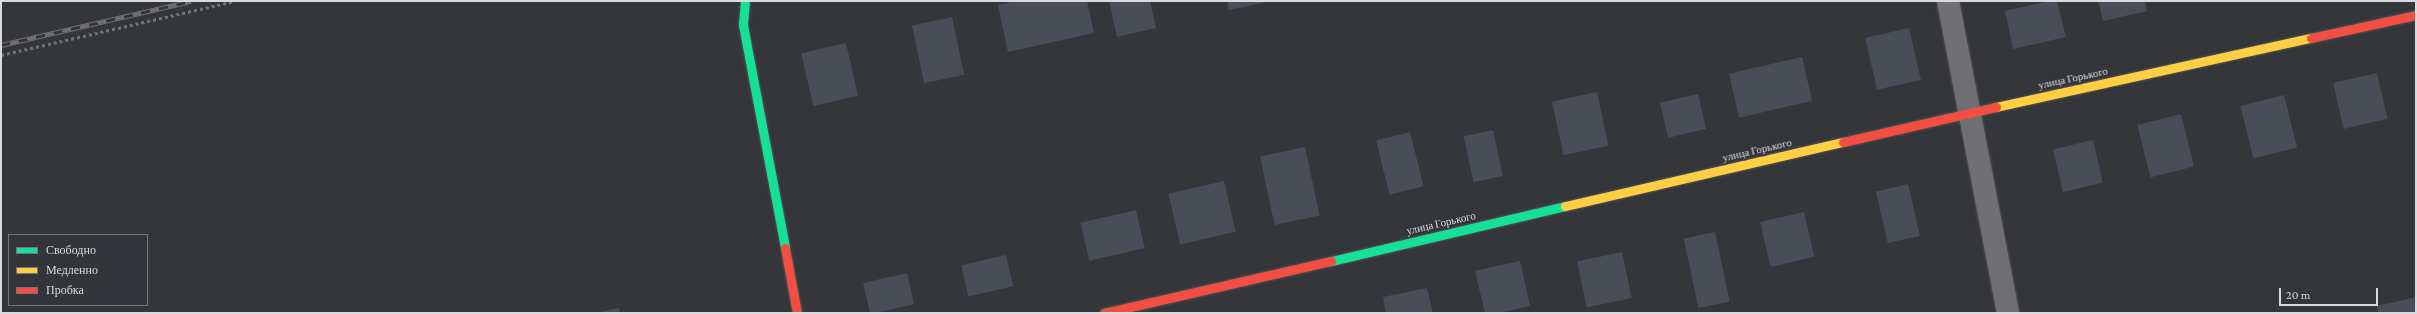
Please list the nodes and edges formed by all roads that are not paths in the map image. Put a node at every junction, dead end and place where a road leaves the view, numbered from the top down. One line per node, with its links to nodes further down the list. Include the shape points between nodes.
1 (745, 1): 5 (street, via 743,25)
2 (1948, 1): 4 (street)
3 (2416, 15): 4 (street, улица Горького)
4 (1969, 113): 6 (street, улица Горького); 7 (street)
5 (797, 313)
6 (1104, 313)
7 (2008, 313)

